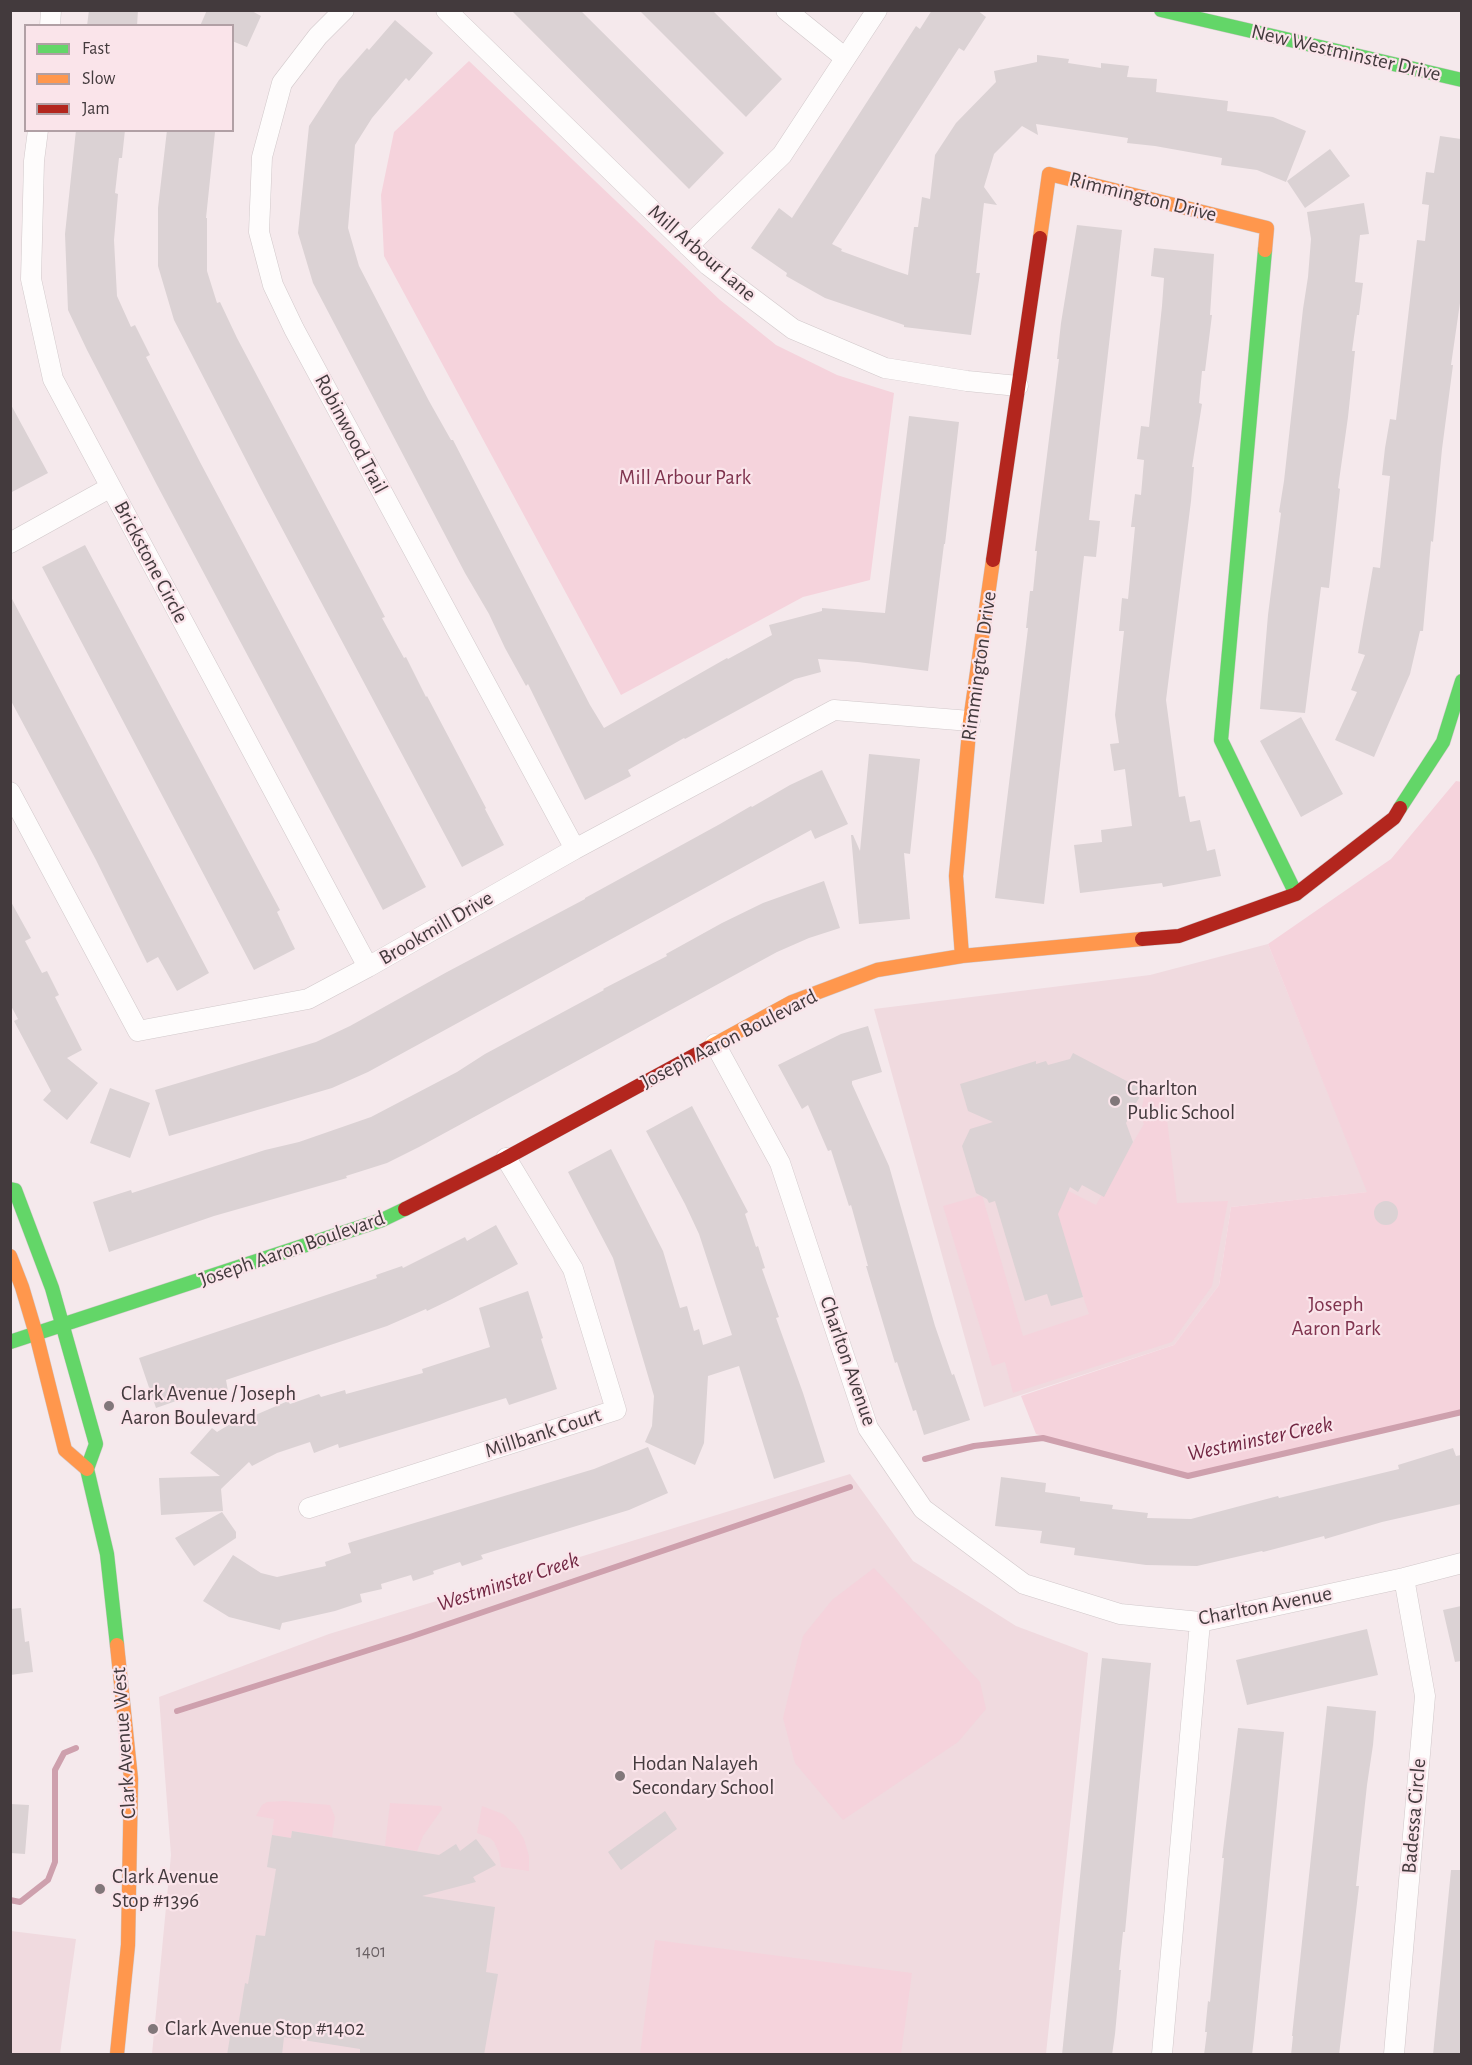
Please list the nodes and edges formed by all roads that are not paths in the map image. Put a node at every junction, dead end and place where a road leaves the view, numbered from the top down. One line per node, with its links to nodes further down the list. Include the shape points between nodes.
1 (344, 10): 17 (street, Robinwood Trail, via 282,83 262,157 259,232 267,264 294,329)
2 (446, 10): 9 (street, Mill Arbour Lane)
3 (786, 10): 6 (street)
4 (877, 10): 6 (street)
5 (1161, 10): 7 (street, New Westminster Drive)
6 (844, 57): 9 (street, via 782,155)
7 (1461, 80)
8 (38, 132): 11 (street, Brickstone Circle, via 31,279 53,379)
9 (688, 246): 10 (street, Mill Arbour Lane, via 793,329 885,368)
10 (1018, 386): 14 (street, Rimmington Drive); 18 (street, Rimmington Drive, via 1049,174 1267,228 1221,740)
11 (111, 487): 12 (street); 20 (street, Brickstone Circle)
12 (10, 543)
13 (1461, 681): 15 (street, Joseph Aaron Boulevard)
14 (970, 721): 17 (street, Brookmill Drive, via 834,710); 19 (street, Rimmington Drive, via 956,876)
15 (1452, 744): 18 (street, Joseph Aaron Boulevard, via 1394,818)
16 (10, 792): 20 (street, Brookmill Drive, via 138,1031 308,999)
17 (574, 849): 20 (street, Brookmill Drive)
18 (1296, 894): 19 (street, Joseph Aaron Boulevard, via 1179,936)
19 (962, 956): 21 (street, Joseph Aaron Boulevard, via 878,970 792,1002)
20 (368, 967)
21 (715, 1044): 22 (street, Joseph Aaron Boulevard); 32 (street, Charlton Avenue, via 780,1163 868,1428 923,1509 1024,1584 1120,1614)
22 (506, 1158): 25 (street, Joseph Aaron Boulevard, via 382,1220); 29 (street, Millbank Court, via 573,1269 616,1410)
23 (10, 1189): 25 (street, Clark Avenue West, via 15,1190)
24 (10, 1256): 26 (street)
25 (64, 1325): 26 (street, Joseph Aaron Boulevard); 28 (street, Clark Avenue West, via 96,1444)
26 (36, 1334): 27 (street, Joseph Aaron Boulevard); 28 (street, via 65,1450)
27 (10, 1342)
28 (87, 1469): 33 (street, Clark Avenue West, via 106,1554 131,1779 129,1940)
29 (309, 1509)
30 (1461, 1563): 31 (street, Charlton Avenue)
31 (1404, 1578): 32 (street, Charlton Avenue); 35 (street, Badessa Circle, via 1425,1696)
32 (1200, 1622): 34 (street)
33 (117, 2055)
34 (1162, 2055)
35 (1394, 2055)

